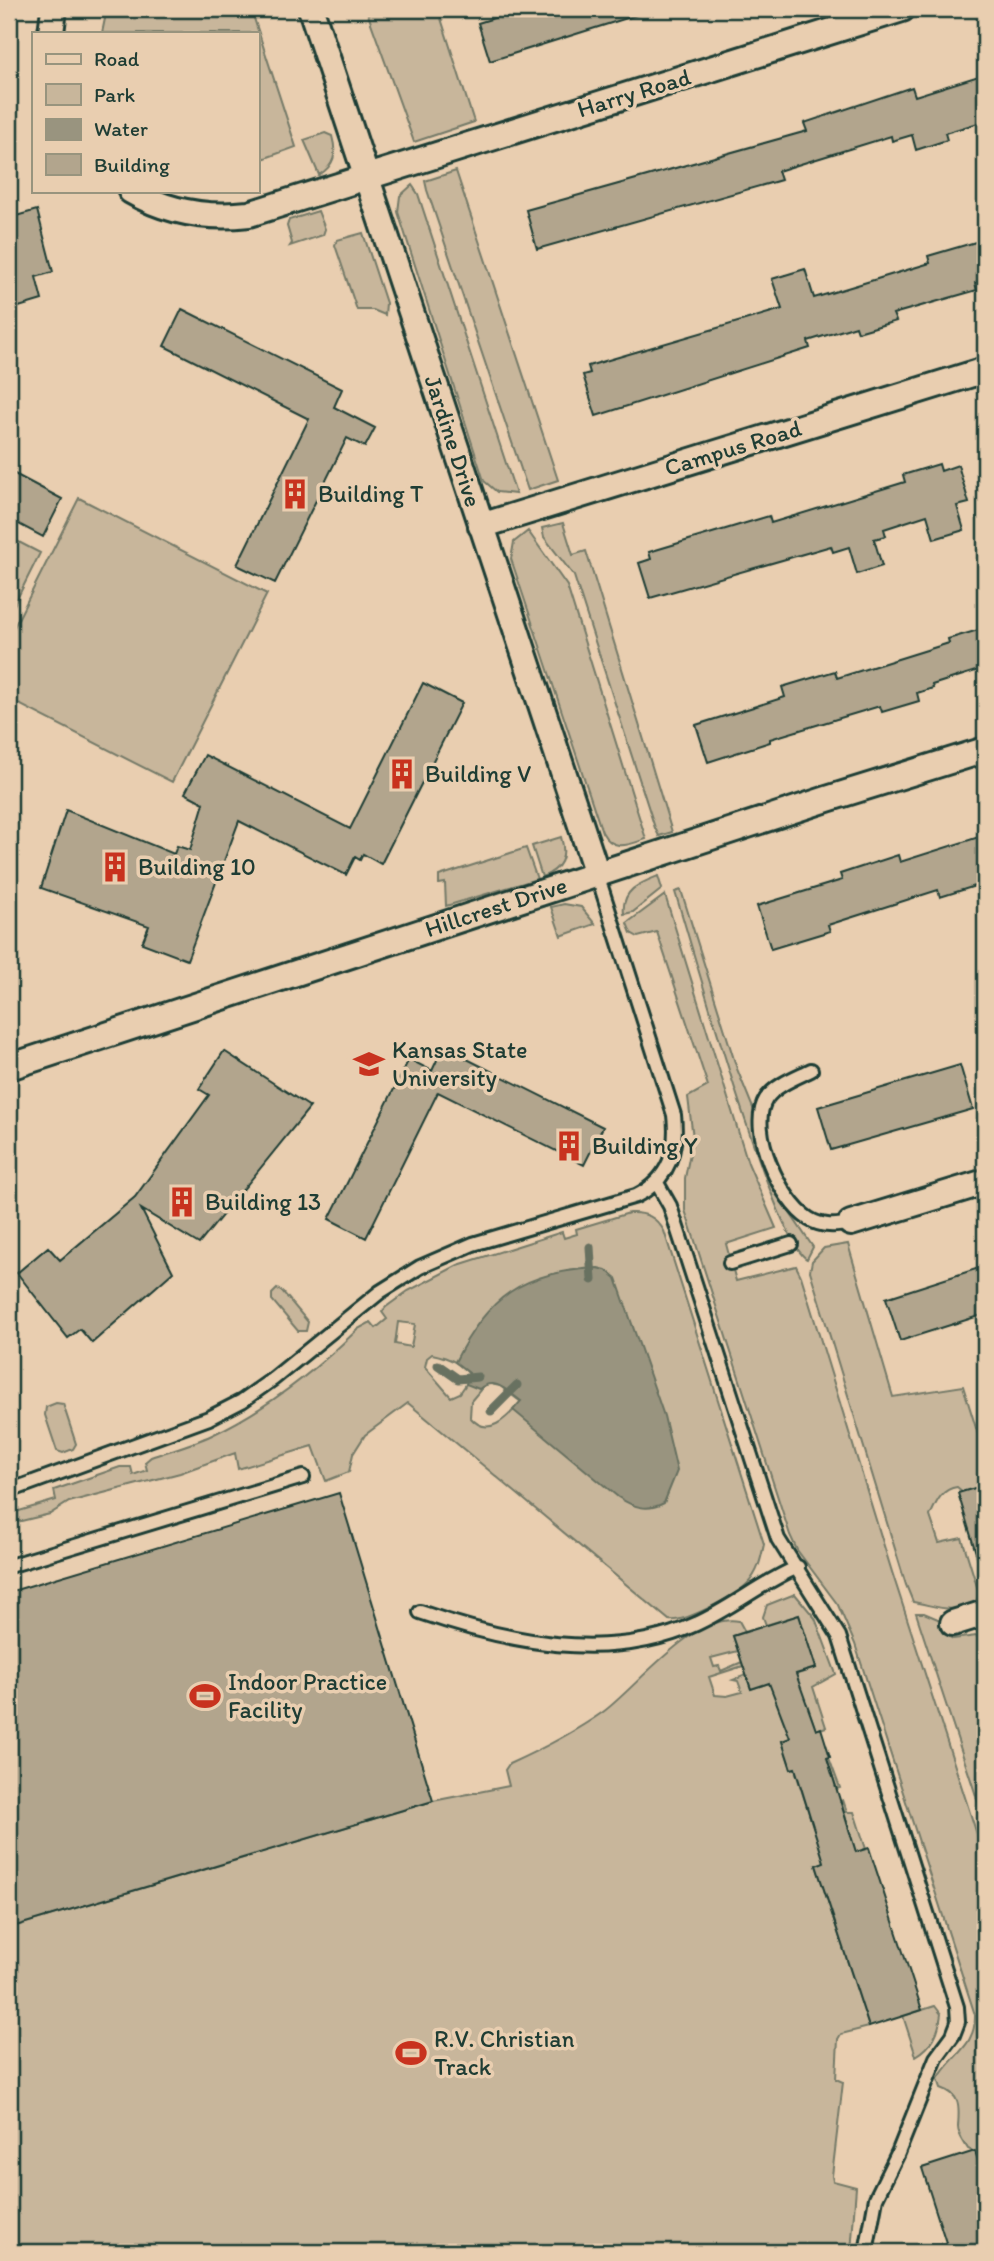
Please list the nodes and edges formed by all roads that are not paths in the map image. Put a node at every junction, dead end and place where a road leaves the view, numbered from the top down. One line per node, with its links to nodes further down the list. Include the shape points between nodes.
1 (54, 9): 4 (street)
2 (310, 9): 5 (street, Jardine Drive)
3 (902, 9): 5 (street, Harry Road)
4 (51, 32)
5 (366, 177): 6 (street, Harry Road, via 232,216 172,209); 8 (street, Jardine Drive)
6 (133, 192)
7 (985, 370): 8 (street, Campus Road)
8 (481, 526): 10 (street, Jardine Drive)
9 (985, 750): 10 (street, Hillcrest Drive)
10 (597, 874): 11 (street, Hillcrest Drive); 14 (lane, via 674,1115 672,1160)
11 (9, 1067)
12 (811, 1070): 15 (lane, via 783,1084 762,1109 772,1171 795,1208 810,1220 825,1225)
13 (985, 1182): 15 (street)
14 (657, 1183): 19 (lane, via 636,1196 473,1244 420,1267 380,1292 242,1401 209,1418); 21 (lane, via 670,1206 778,1539)
15 (851, 1223)
16 (791, 1244): 17 (lane)
17 (730, 1263)
18 (303, 1477): 20 (lane)
19 (9, 1491)
20 (9, 1566)
21 (798, 1567): 22 (lane, via 696,1624 661,1638 618,1646 533,1641 463,1627); 25 (lane, via 839,1636 957,2007 953,2035 936,2057 876,2198)
22 (420, 1612)
23 (985, 1613): 24 (street)
24 (953, 1623)
25 (866, 2252)

